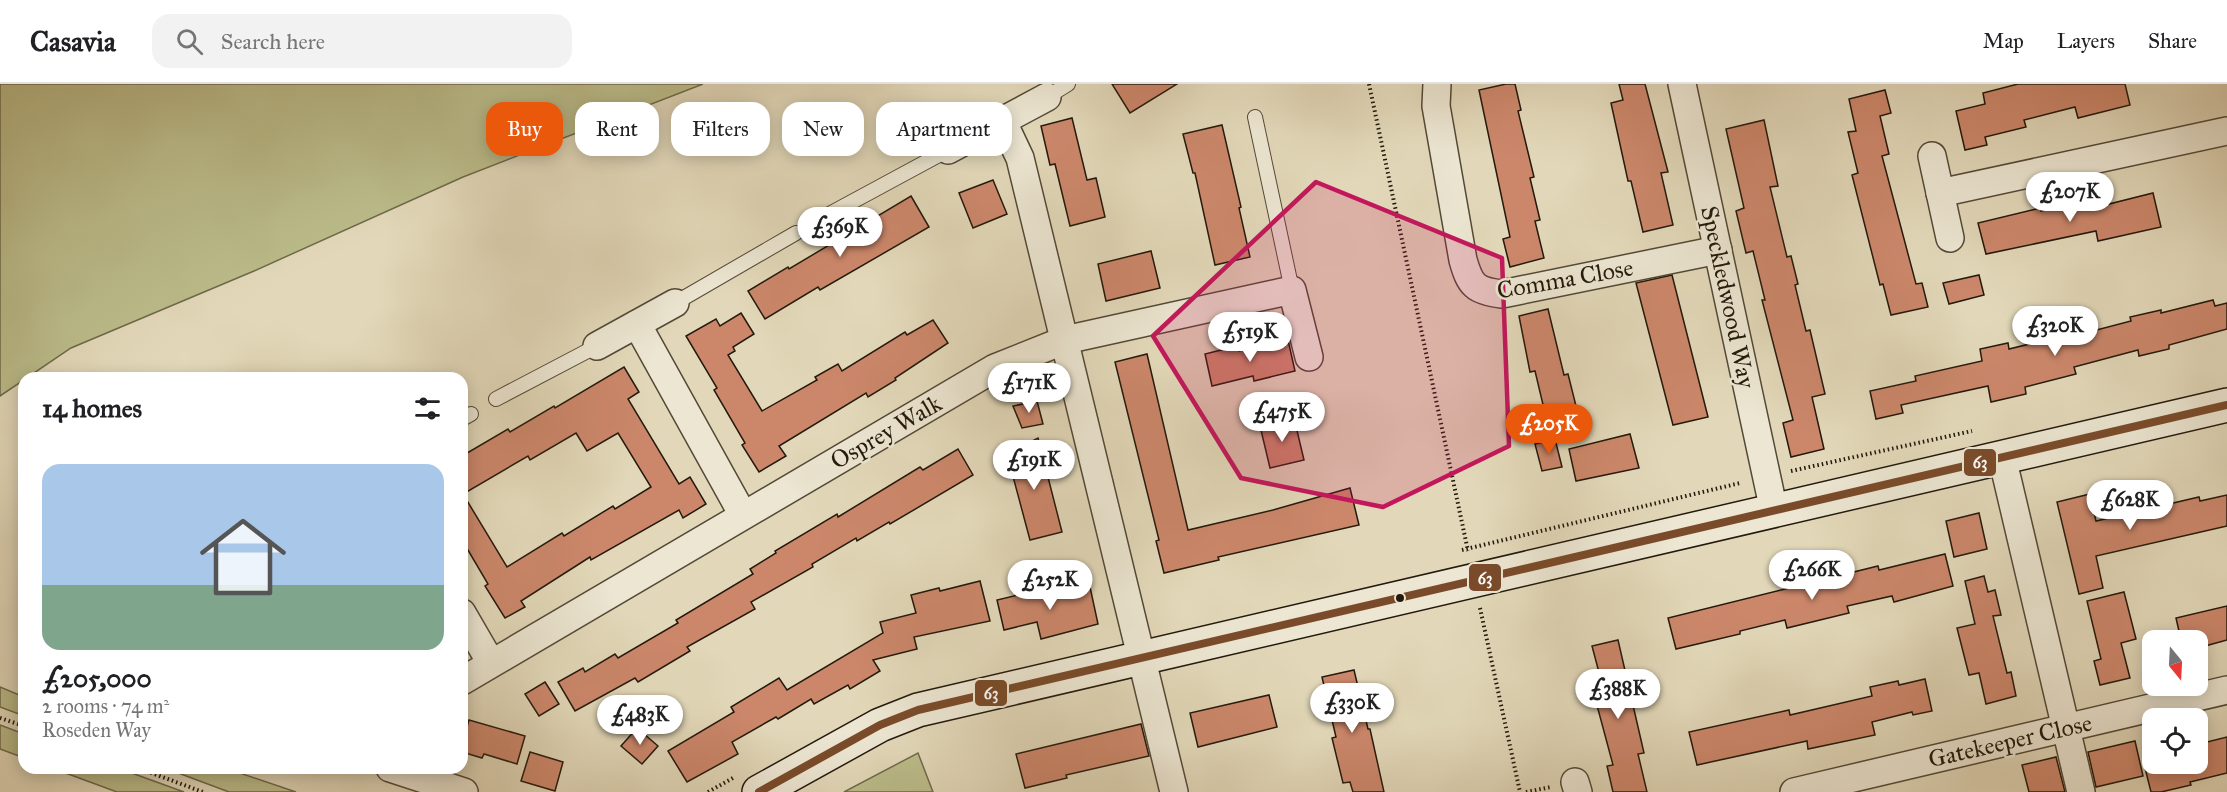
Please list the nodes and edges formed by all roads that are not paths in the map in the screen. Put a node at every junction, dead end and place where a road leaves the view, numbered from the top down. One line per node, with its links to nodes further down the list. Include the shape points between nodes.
1 (1437, 84): 14 (street, Comma Close, via 1436,106 1463,260 1468,279 1484,292 1502,294)
2 (1683, 84): 14 (street, Speckledwood Way)
3 (1057, 91): 4 (street)
4 (1012, 117)
5 (1255, 117): 15 (lane)
6 (2227, 131): 10 (street)
7 (1012, 141): 18 (street, via 1020,158)
8 (937, 156): 11 (lane)
9 (1932, 156): 10 (street)
10 (1940, 193): 13 (street)
11 (811, 224)
12 (796, 233): 16 (lane)
13 (1950, 238)
14 (1718, 250): 24 (street, Speckledwood Way)
15 (1292, 290): 18 (street, Osprey Walk); 20 (street)
16 (675, 303): 17 (street)
17 (637, 324): 19 (street); 25 (street)
18 (1065, 340): 25 (street, Osprey Walk, via 995,369); 27 (street)
19 (597, 346): 21 (lane)
20 (1309, 357)
21 (496, 399)
22 (2227, 405): 23 (street)
23 (2002, 457): 24 (street); 31 (street)
24 (1774, 511): 27 (street)
25 (743, 515): 28 (street, Osprey Walk)
26 (468, 623): 28 (street)
27 (1142, 658): 34 (street, via 918,710 880,725); 35 (street)
28 (491, 663): 29 (street, Osprey Walk)
29 (468, 677)
30 (2227, 690): 31 (street, Gatekeeper Close)
31 (2066, 728): 36 (street, Gatekeeper Close); 37 (street)
32 (422, 774): 33 (street)
33 (464, 792)
34 (759, 792)
35 (1174, 792)
36 (1794, 792)
37 (2081, 792)

